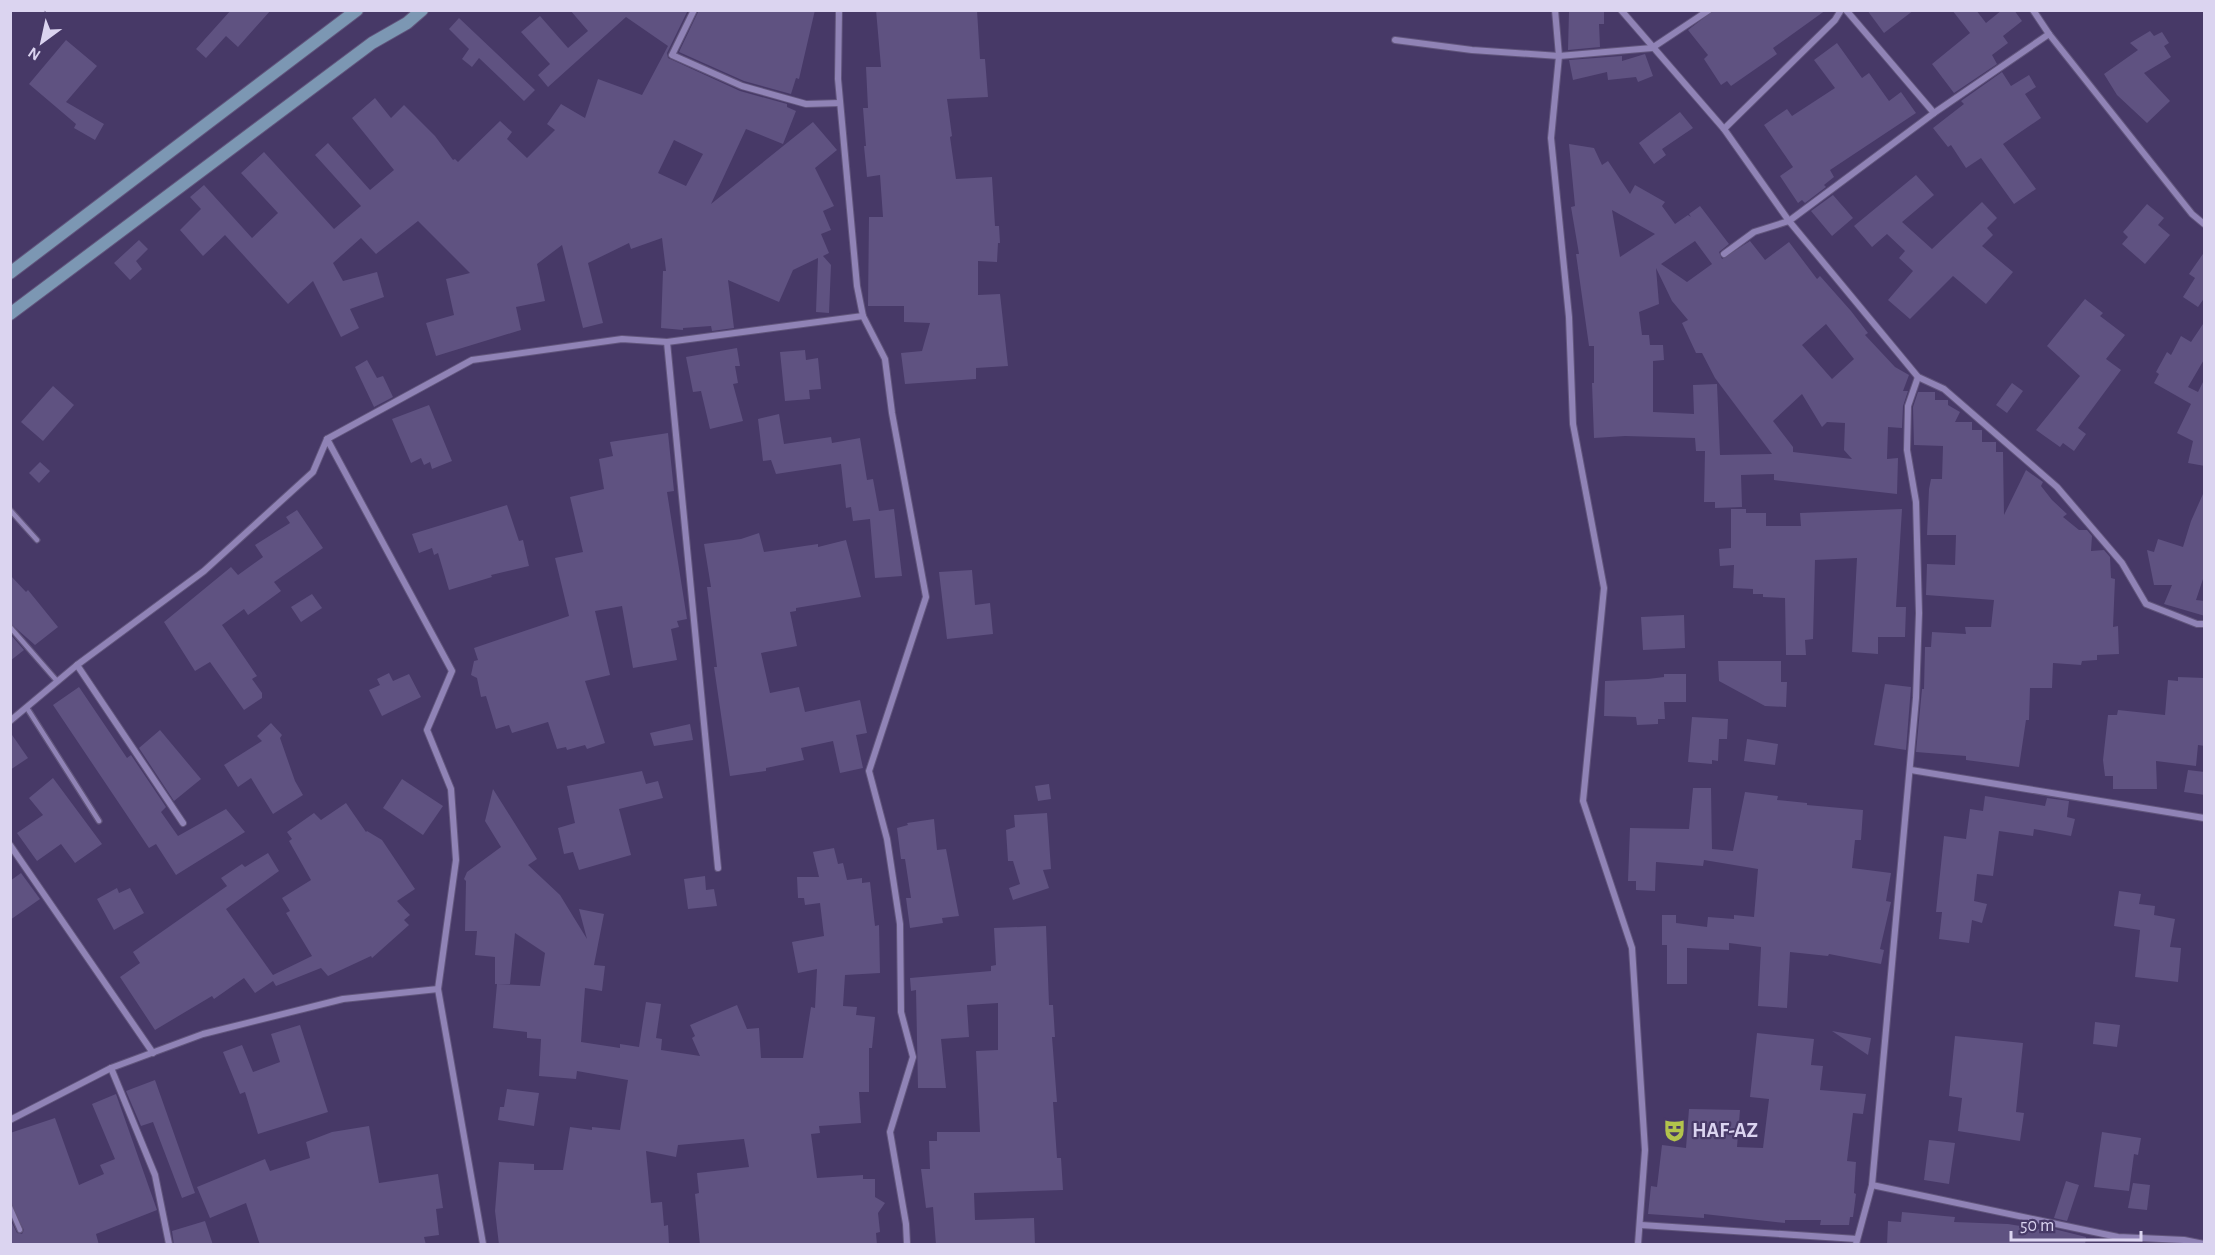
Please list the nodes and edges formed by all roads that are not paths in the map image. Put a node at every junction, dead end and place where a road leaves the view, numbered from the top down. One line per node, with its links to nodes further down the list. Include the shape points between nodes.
1 (357, 10): 21 (street)
2 (422, 10): 22 (street, via 372,42)
3 (694, 10): 15 (street, via 672,55 742,86 806,104)
4 (839, 10): 15 (street)
5 (1555, 10): 14 (street)
6 (1621, 10): 13 (street)
7 (1708, 10): 13 (street)
8 (1841, 10): 17 (street)
9 (1846, 10): 16 (street)
10 (2033, 10): 11 (street)
11 (2049, 34): 16 (street); 19 (street, via 2192,214)
12 (1395, 40): 14 (street)
13 (1652, 48): 14 (street); 17 (street)
14 (1559, 56): 47 (street, via 1551,138 1569,317 1573,424 1604,588 1583,801 1632,948 1645,1150)
15 (840, 103): 23 (street)
16 (1934, 113): 18 (street)
17 (1724, 129): 18 (street)
18 (1790, 220): 20 (street, via 1754,232); 25 (street)
19 (2205, 224)
20 (1724, 254)
21 (10, 273)
22 (10, 314)
23 (863, 316): 24 (street); 53 (street, via 885,359 926,597 869,771 887,839 900,924 901,1012 913,1057 890,1132)
24 (667, 342): 26 (street, via 622,339 472,360); 40 (street)
25 (1918, 377): 29 (street, via 1944,389 2057,486 2122,563 2146,604); 35 (street, via 1908,406 1908,450 1916,502 1918,613)
26 (327, 439): 31 (street, via 313,472 212,563); 41 (street, via 452,671 426,730 451,789 456,860)
27 (10, 510): 28 (lane)
28 (37, 540)
29 (2205, 624)
30 (10, 627): 32 (lane)
31 (77, 665): 32 (street); 38 (street)
32 (57, 681): 33 (street)
33 (27, 708): 34 (street); 37 (lane)
34 (10, 721)
35 (1911, 770): 36 (street); 45 (street)
36 (2205, 818)
37 (99, 821)
38 (183, 823)
39 (10, 845): 42 (street)
40 (718, 868)
41 (438, 989): 42 (street, via 343,999 203,1034); 52 (street)
42 (153, 1053): 43 (street)
43 (111, 1068): 44 (street); 51 (street, via 155,1175)
44 (10, 1120)
45 (1872, 1185): 49 (street); 50 (street, via 2118,1237)
46 (10, 1207): 48 (lane)
47 (1641, 1226): 49 (street); 54 (street)
48 (20, 1230)
49 (1856, 1242)
50 (2205, 1244)
51 (169, 1245)
52 (483, 1245)
53 (907, 1245)
54 (1638, 1245)

